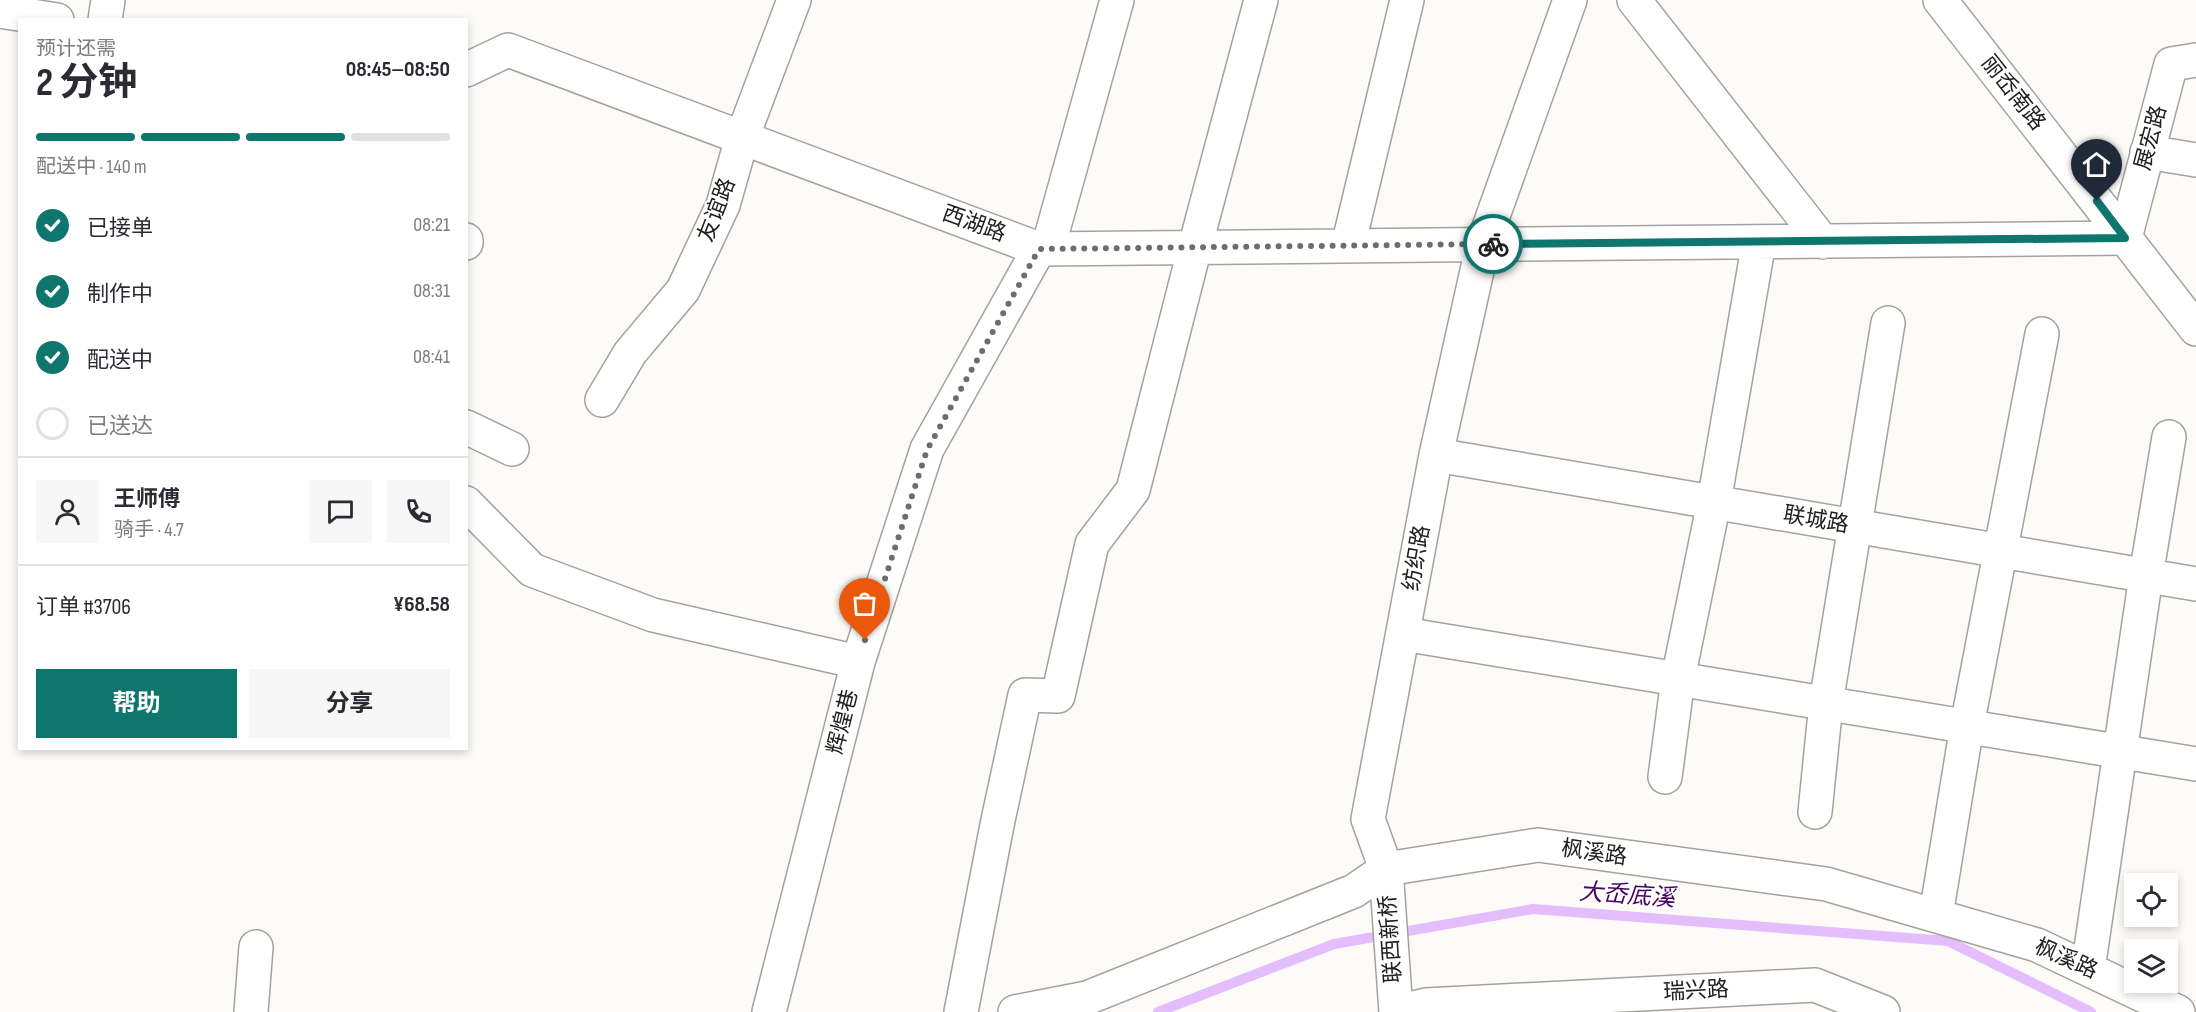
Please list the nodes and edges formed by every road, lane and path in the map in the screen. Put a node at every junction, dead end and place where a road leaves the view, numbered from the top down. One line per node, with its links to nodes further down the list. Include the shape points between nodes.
1 (108, 0): 11 (street)
2 (794, 0): 14 (street, 友谊路)
3 (1117, 0): 23 (street, 辉煌巷)
4 (1261, 0): 22 (street)
5 (1407, 0): 21 (street)
6 (1570, 0): 20 (street, 纺织路)
7 (1634, 0): 19 (street)
8 (1940, 0): 17 (street, 丽岙南路)
9 (0, 11): 10 (street)
10 (44, 18)
11 (105, 18)
12 (2196, 60): 15 (street, 展宏路, via 2170,64)
13 (468, 69): 14 (street, 西湖路, via 508,50)
14 (742, 138): 23 (street, 西湖路); 27 (street, 友谊路, via 723,205 683,290 630,353)
15 (2147, 152): 16 (street); 17 (street, 展宏路)
16 (2196, 160)
17 (2125, 238): 19 (street, 西湖路); 25 (street, 丽岙南路)
18 (1759, 242): 19 (street, 西湖路); 20 (street, 西湖路); 32 (street)
19 (1823, 242)
20 (1483, 244): 21 (street, 西湖路); 31 (street, 纺织路)
21 (1348, 246): 22 (street, 西湖路)
22 (1194, 247): 23 (street, 西湖路); 55 (street, via 1133,490 1092,544 1058,696 1025,695)
23 (1043, 249): 39 (street, 辉煌巷, via 927,450)
24 (1888, 323): 34 (street)
25 (2196, 329)
26 (2042, 334): 35 (street)
27 (602, 400)
28 (468, 428): 30 (street)
29 (2169, 436): 36 (street)
30 (512, 449)
31 (1436, 455): 32 (street, 联城路); 38 (street, 纺织路)
32 (1714, 502): 34 (street, 联城路); 40 (street)
33 (468, 504): 39 (street, via 532,570 653,615)
34 (1855, 526): 35 (street, 联城路); 41 (street)
35 (2001, 551): 36 (street, 联城路); 42 (street)
36 (2146, 576): 37 (street, 联城路); 43 (street)
37 (2196, 584)
38 (1403, 634): 40 (street); 47 (street, 纺织路, via 1368,819)
39 (858, 662): 54 (street, 辉煌巷)
40 (1678, 679): 41 (street); 45 (street)
41 (1826, 703): 42 (street); 46 (street)
42 (1967, 726): 43 (street); 48 (street)
43 (2119, 751): 44 (street); 50 (street)
44 (2196, 764)
45 (1665, 777)
46 (1815, 812)
47 (1386, 871): 48 (street, 枫溪路, via 1538,845 1826,884); 52 (street, 联西新桥); 56 (street, 枫溪路, via 1353,891 1087,998)
48 (1936, 915): 50 (street, 枫溪路, via 2037,945)
49 (256, 947): 53 (street)
50 (2088, 969): 58 (street, 枫溪路)
51 (1458, 1008): 52 (street, 瑞兴路, via 1426,1005); 57 (street, 瑞兴路, via 1815,985)
52 (1396, 1010)
53 (251, 1012)
54 (769, 1012)
55 (961, 1012)
56 (1015, 1012)
57 (1883, 1012)
58 (2178, 1012)

